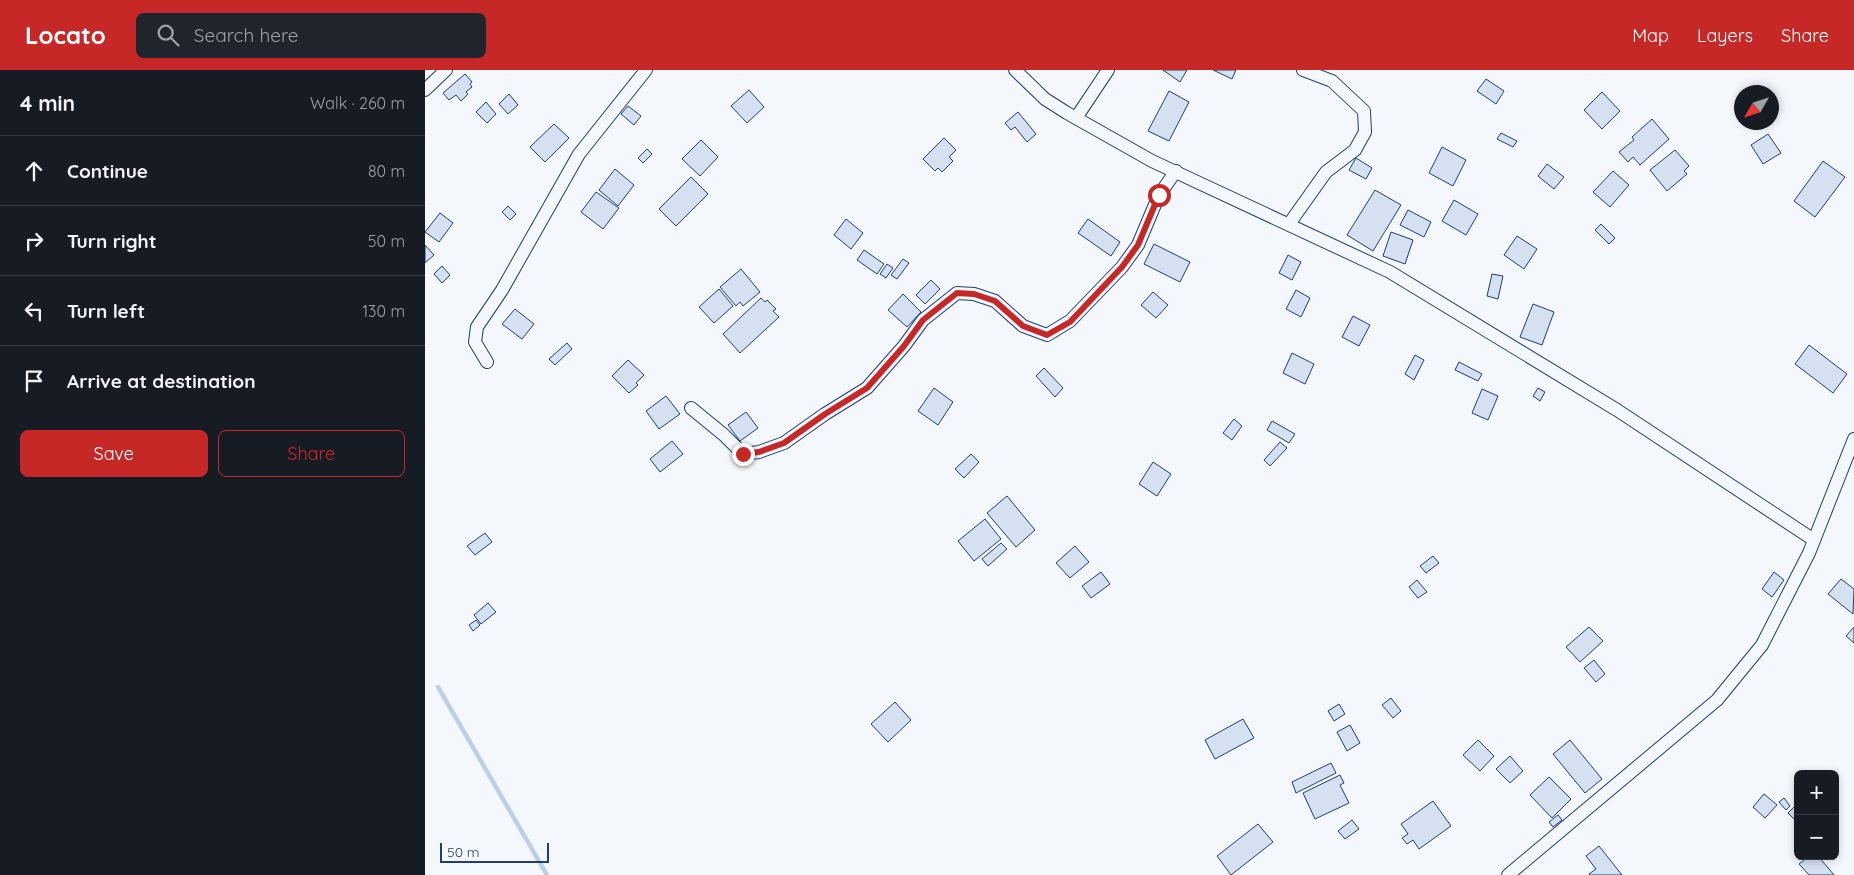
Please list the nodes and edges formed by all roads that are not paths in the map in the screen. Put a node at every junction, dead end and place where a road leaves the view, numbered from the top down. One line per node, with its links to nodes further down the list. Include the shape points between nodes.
1 (446, 70): 6 (street)
2 (646, 70): 10 (street, via 579,154 502,290 477,327 475,342)
3 (1015, 70): 7 (street, via 1045,99)
4 (1107, 70): 7 (street)
5 (1303, 70): 9 (street, via 1332,81 1364,111 1365,132 1355,150 1326,172)
6 (425, 90)
7 (1076, 118): 8 (street)
8 (1176, 172): 9 (street); 11 (street, via 1159,195 1138,245 1122,267 1070,322 1047,335 1023,326 995,301 974,294 957,293 923,320 867,388 784,443 743,454)
9 (1289, 224): 13 (street, via 1390,272 1617,410)
10 (487, 362)
11 (691, 408)
12 (1854, 439): 13 (street)
13 (1815, 540): 14 (street, via 1762,645 1717,700)
14 (1508, 875)

